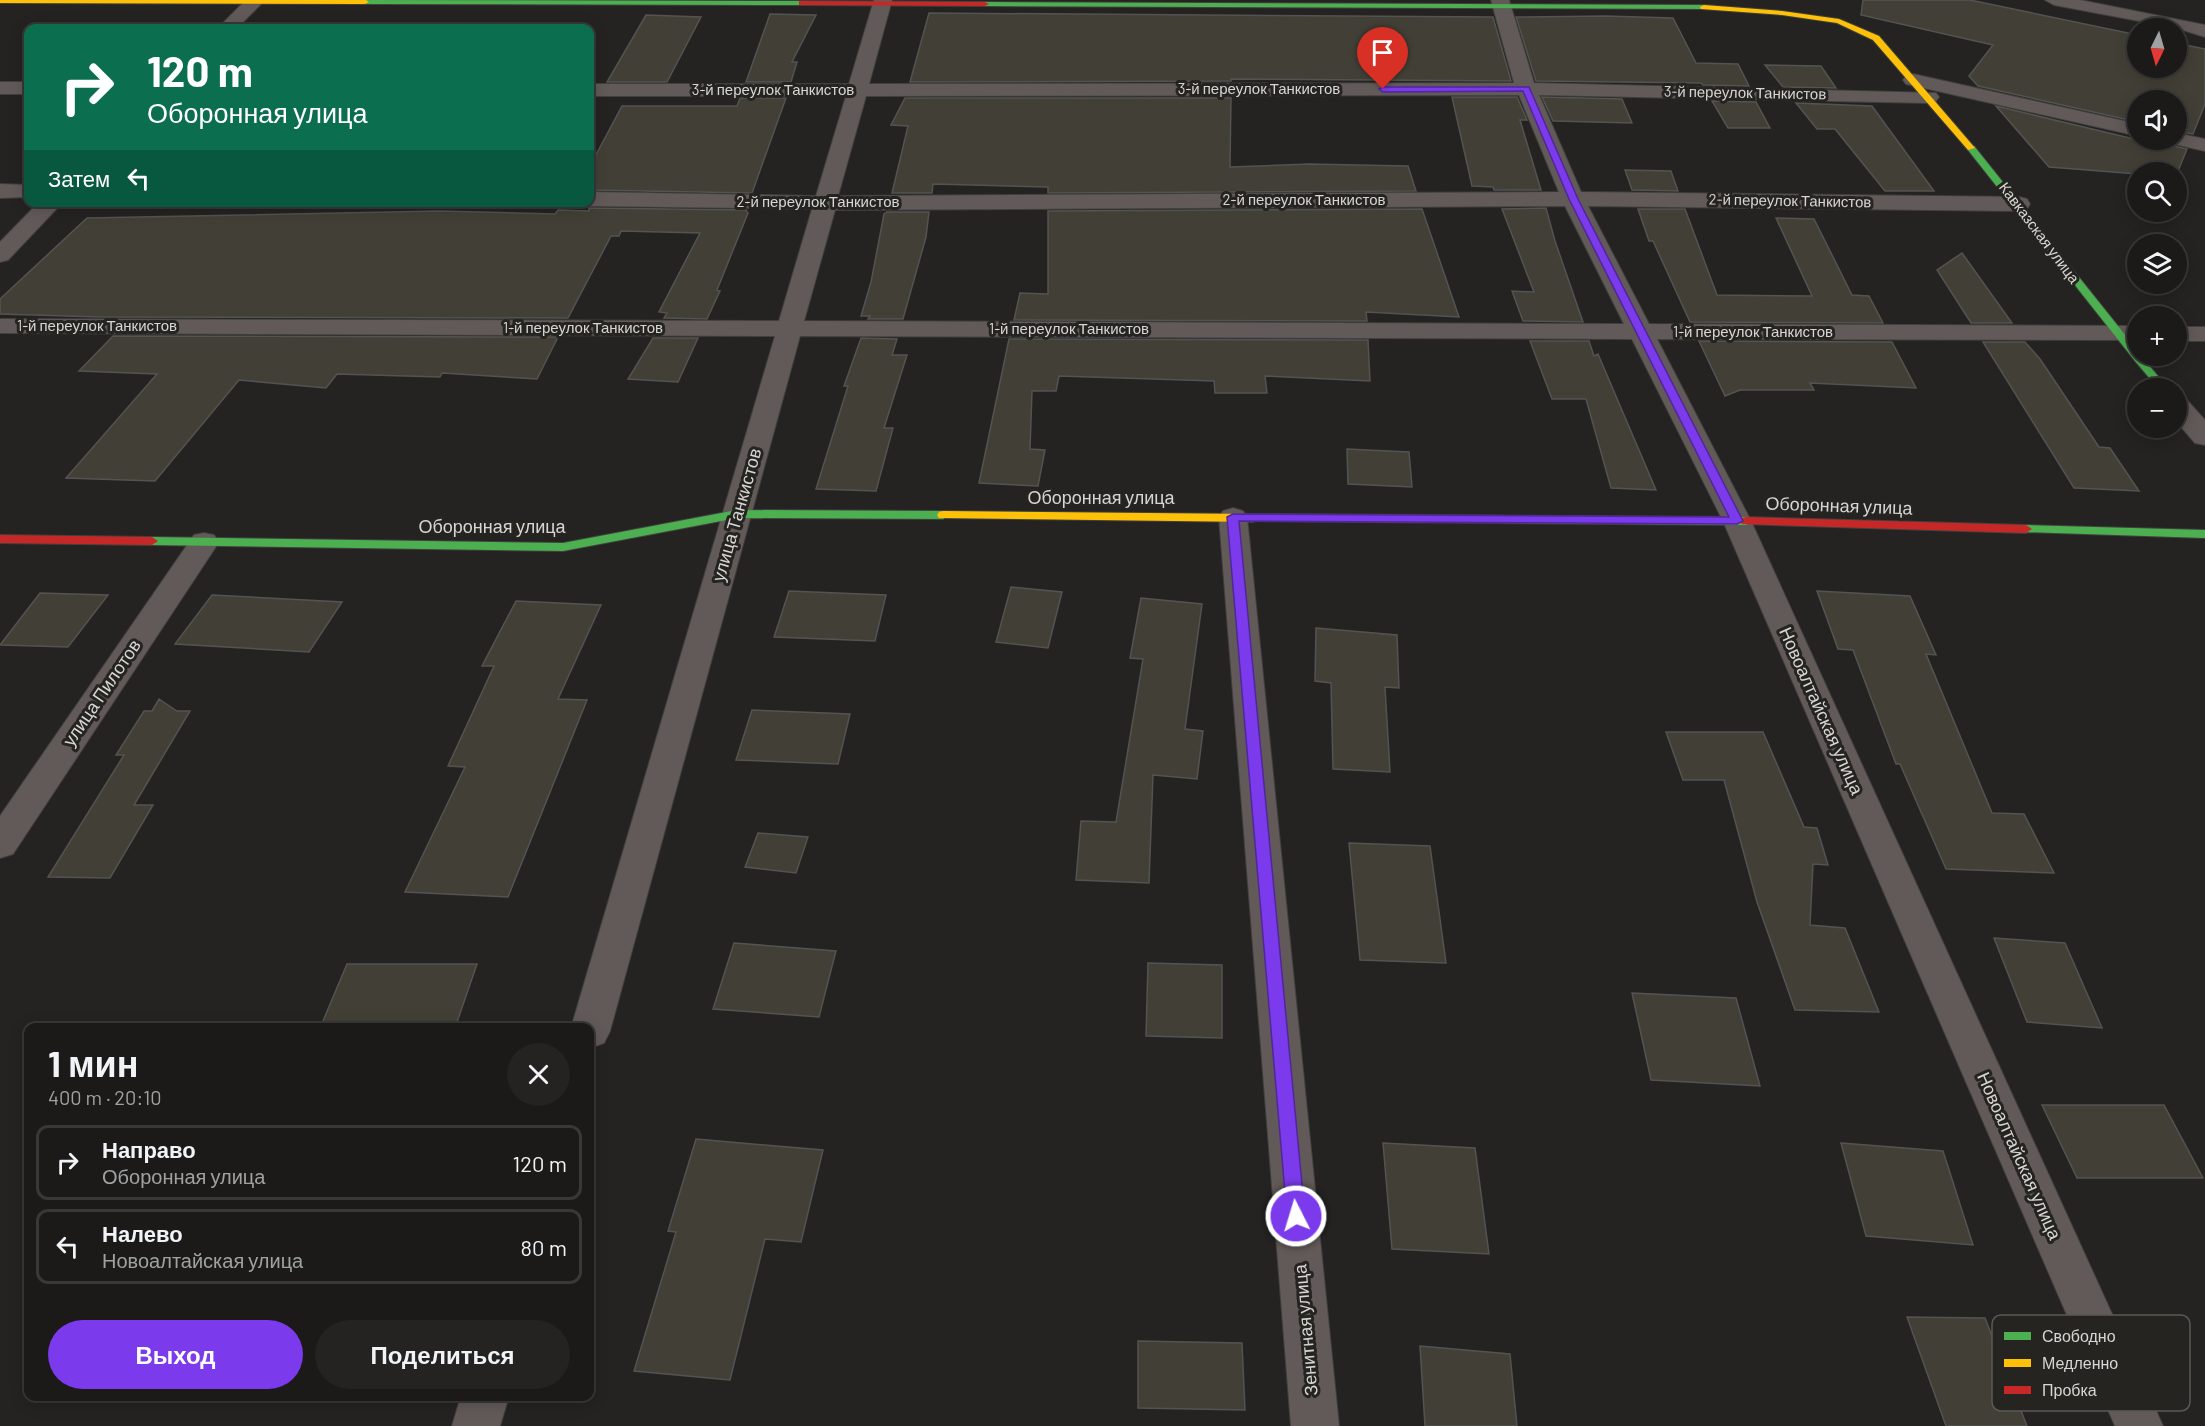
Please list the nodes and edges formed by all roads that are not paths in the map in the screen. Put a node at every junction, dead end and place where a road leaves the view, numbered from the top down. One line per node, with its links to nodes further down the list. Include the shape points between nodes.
1 (0, 0): 4 (street, Кавказская улица)
2 (2054, 0): 7 (street)
3 (883, 1): 4 (street, Кавказская улица); 5 (street, Кавказская улица); 13 (street, улица Танкистов)
4 (255, 2): 6 (street)
5 (1501, 2): 8 (street, Кавказская улица, via 1687,6 1839,21 1876,38); 11 (street, Новоалтайская улица)
6 (231, 24)
7 (2205, 30)
8 (1913, 80): 14 (street, Кавказская улица); 15 (street)
9 (0, 88): 10 (street)
10 (24, 88)
11 (1526, 89): 13 (street, 3-й переулок Танкистов); 14 (street, 3-й переулок Танкистов); 21 (street, Новоалтайская улица)
12 (594, 90): 13 (street, 3-й переулок Танкистов)
13 (857, 90): 22 (street, улица Танкистов)
14 (1929, 97): 23 (street, Кавказская улица)
15 (2127, 128)
16 (2187, 141): 17 (street)
17 (2205, 145)
18 (0, 191): 19 (street)
19 (24, 191)
20 (594, 199): 22 (street, 2-й переулок Танкистов)
21 (1573, 199): 22 (street, 2-й переулок Танкистов); 23 (street, 2-й переулок Танкистов); 28 (street, Новоалтайская улица)
22 (825, 203): 27 (street, улица Танкистов)
23 (2019, 204): 29 (street, Кавказская улица)
24 (47, 207): 25 (street)
25 (0, 255)
26 (0, 326): 27 (street, 1-й переулок Танкистов)
27 (789, 328): 28 (street, 1-й переулок Танкистов); 35 (street, улица Танкистов)
28 (1641, 331): 29 (street, 1-й переулок Танкистов); 37 (street, Новоалтайская улица)
29 (2126, 333): 32 (street, Кавказская улица)
30 (2187, 334): 31 (street)
31 (2205, 334)
32 (2156, 378)
33 (2187, 417): 34 (street)
34 (2205, 437)
35 (737, 514): 36 (street, Оборонная улица); 40 (street, Оборонная улица, via 563,547); 42 (street, улица Танкистов)
36 (1233, 517): 37 (street, Оборонная улица); 47 (street, Зенитная улица)
37 (1737, 521): 38 (street, Оборонная улица); 43 (street, Новоалтайская улица)
38 (2205, 534)
39 (0, 539): 40 (street, Оборонная улица)
40 (204, 542): 41 (street, улица Пилотов)
41 (0, 844)
42 (592, 1023)
43 (2090, 1315)
44 (484, 1401): 46 (street)
45 (2132, 1411): 48 (street, Новоалтайская улица)
46 (476, 1426)
47 (1315, 1426)
48 (2139, 1426)

